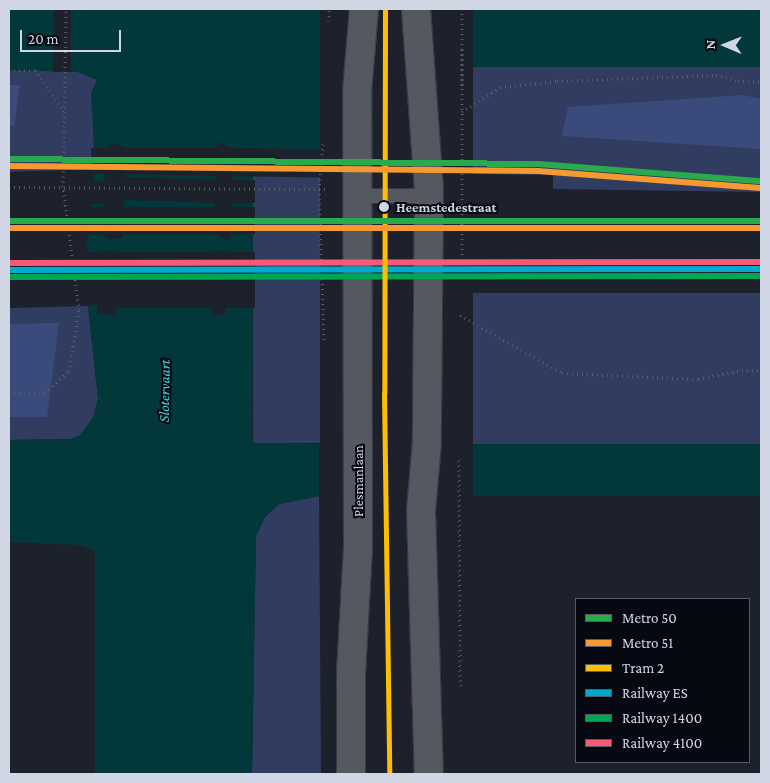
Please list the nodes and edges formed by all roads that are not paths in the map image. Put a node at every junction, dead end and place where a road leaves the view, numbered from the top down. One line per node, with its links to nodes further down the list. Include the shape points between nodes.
1 (364, 9): 3 (street, via 357,92)
2 (416, 9): 4 (street)
3 (358, 192): 4 (lane); 5 (street, Plesmanlaan, via 358,549 351,673)
4 (429, 193): 6 (street, via 427,442 421,511)
5 (351, 774)
6 (428, 774)

